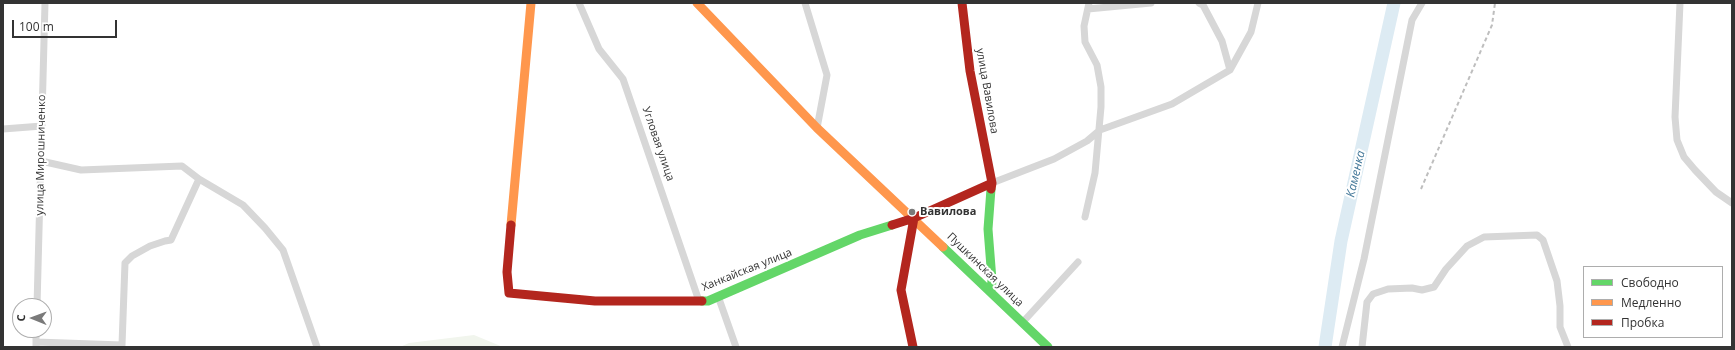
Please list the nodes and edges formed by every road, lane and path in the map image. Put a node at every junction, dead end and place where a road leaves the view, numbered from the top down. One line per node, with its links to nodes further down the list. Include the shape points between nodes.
1 (45, 3): 14 (street, улица Мирошниченко)
2 (531, 3): 28 (street, Ханкайская улица, via 507,272 509,293 595,301)
3 (579, 3): 28 (street, Угловая улица, via 599,49 623,79)
4 (697, 3): 15 (street, Пушкинская улица)
5 (805, 3): 15 (street, via 827,75)
6 (962, 3): 20 (street, улица Вавилова, via 970,71)
7 (1151, 3): 12 (street)
8 (1200, 3): 13 (street, via 1222,41)
9 (1258, 3): 13 (street, via 1251,32)
10 (1422, 3): 35 (street, via 1412,20 1364,260)
11 (1680, 3): 21 (street, via 1675,117 1677,140 1684,157 1695,170 1716,192)
12 (1088, 6): 17 (street, via 1084,26 1085,42 1097,65 1101,87)
13 (1230, 70): 17 (street, via 1172,104)
14 (42, 126): 16 (street); 18 (street, улица Мирошниченко)
15 (817, 128): 23 (street, Пушкинская улица)
16 (3, 129)
17 (1100, 130): 20 (street, via 1087,141 1054,159); 22 (street, via 1095,173)
18 (41, 161): 19 (street, via 81,170 182,166); 27 (street, улица Мирошниченко)
19 (199, 179): 30 (street, via 171,240 150,246 125,263 122,345); 31 (street, via 243,205 283,250)
20 (992, 183): 23 (street, Ханкайская улица); 25 (street, улица Вавилова, via 988,229)
21 (1732, 203)
22 (1085, 217)
23 (914, 218): 25 (street, Пушкинская улица); 26 (street, Ханкайская улица, via 860,235); 33 (street, via 901,290)
24 (1078, 262): 29 (street)
25 (991, 292): 29 (street, Пушкинская улица)
26 (718, 296): 28 (street, Ханкайская улица, via 708,301); 32 (street)
27 (37, 298)
28 (698, 301)
29 (1022, 322): 34 (street, Пушкинская улица)
30 (36, 344)
31 (317, 347)
32 (736, 347)
33 (913, 347)
34 (1048, 347)
35 (1342, 347)
36 (1362, 347): 37 (street, via 1367,302 1373,294 1388,289 1422,290 1434,287 1467,246 1484,237 1537,235 1543,240 1557,281 1560,328)
37 (1568, 347)

